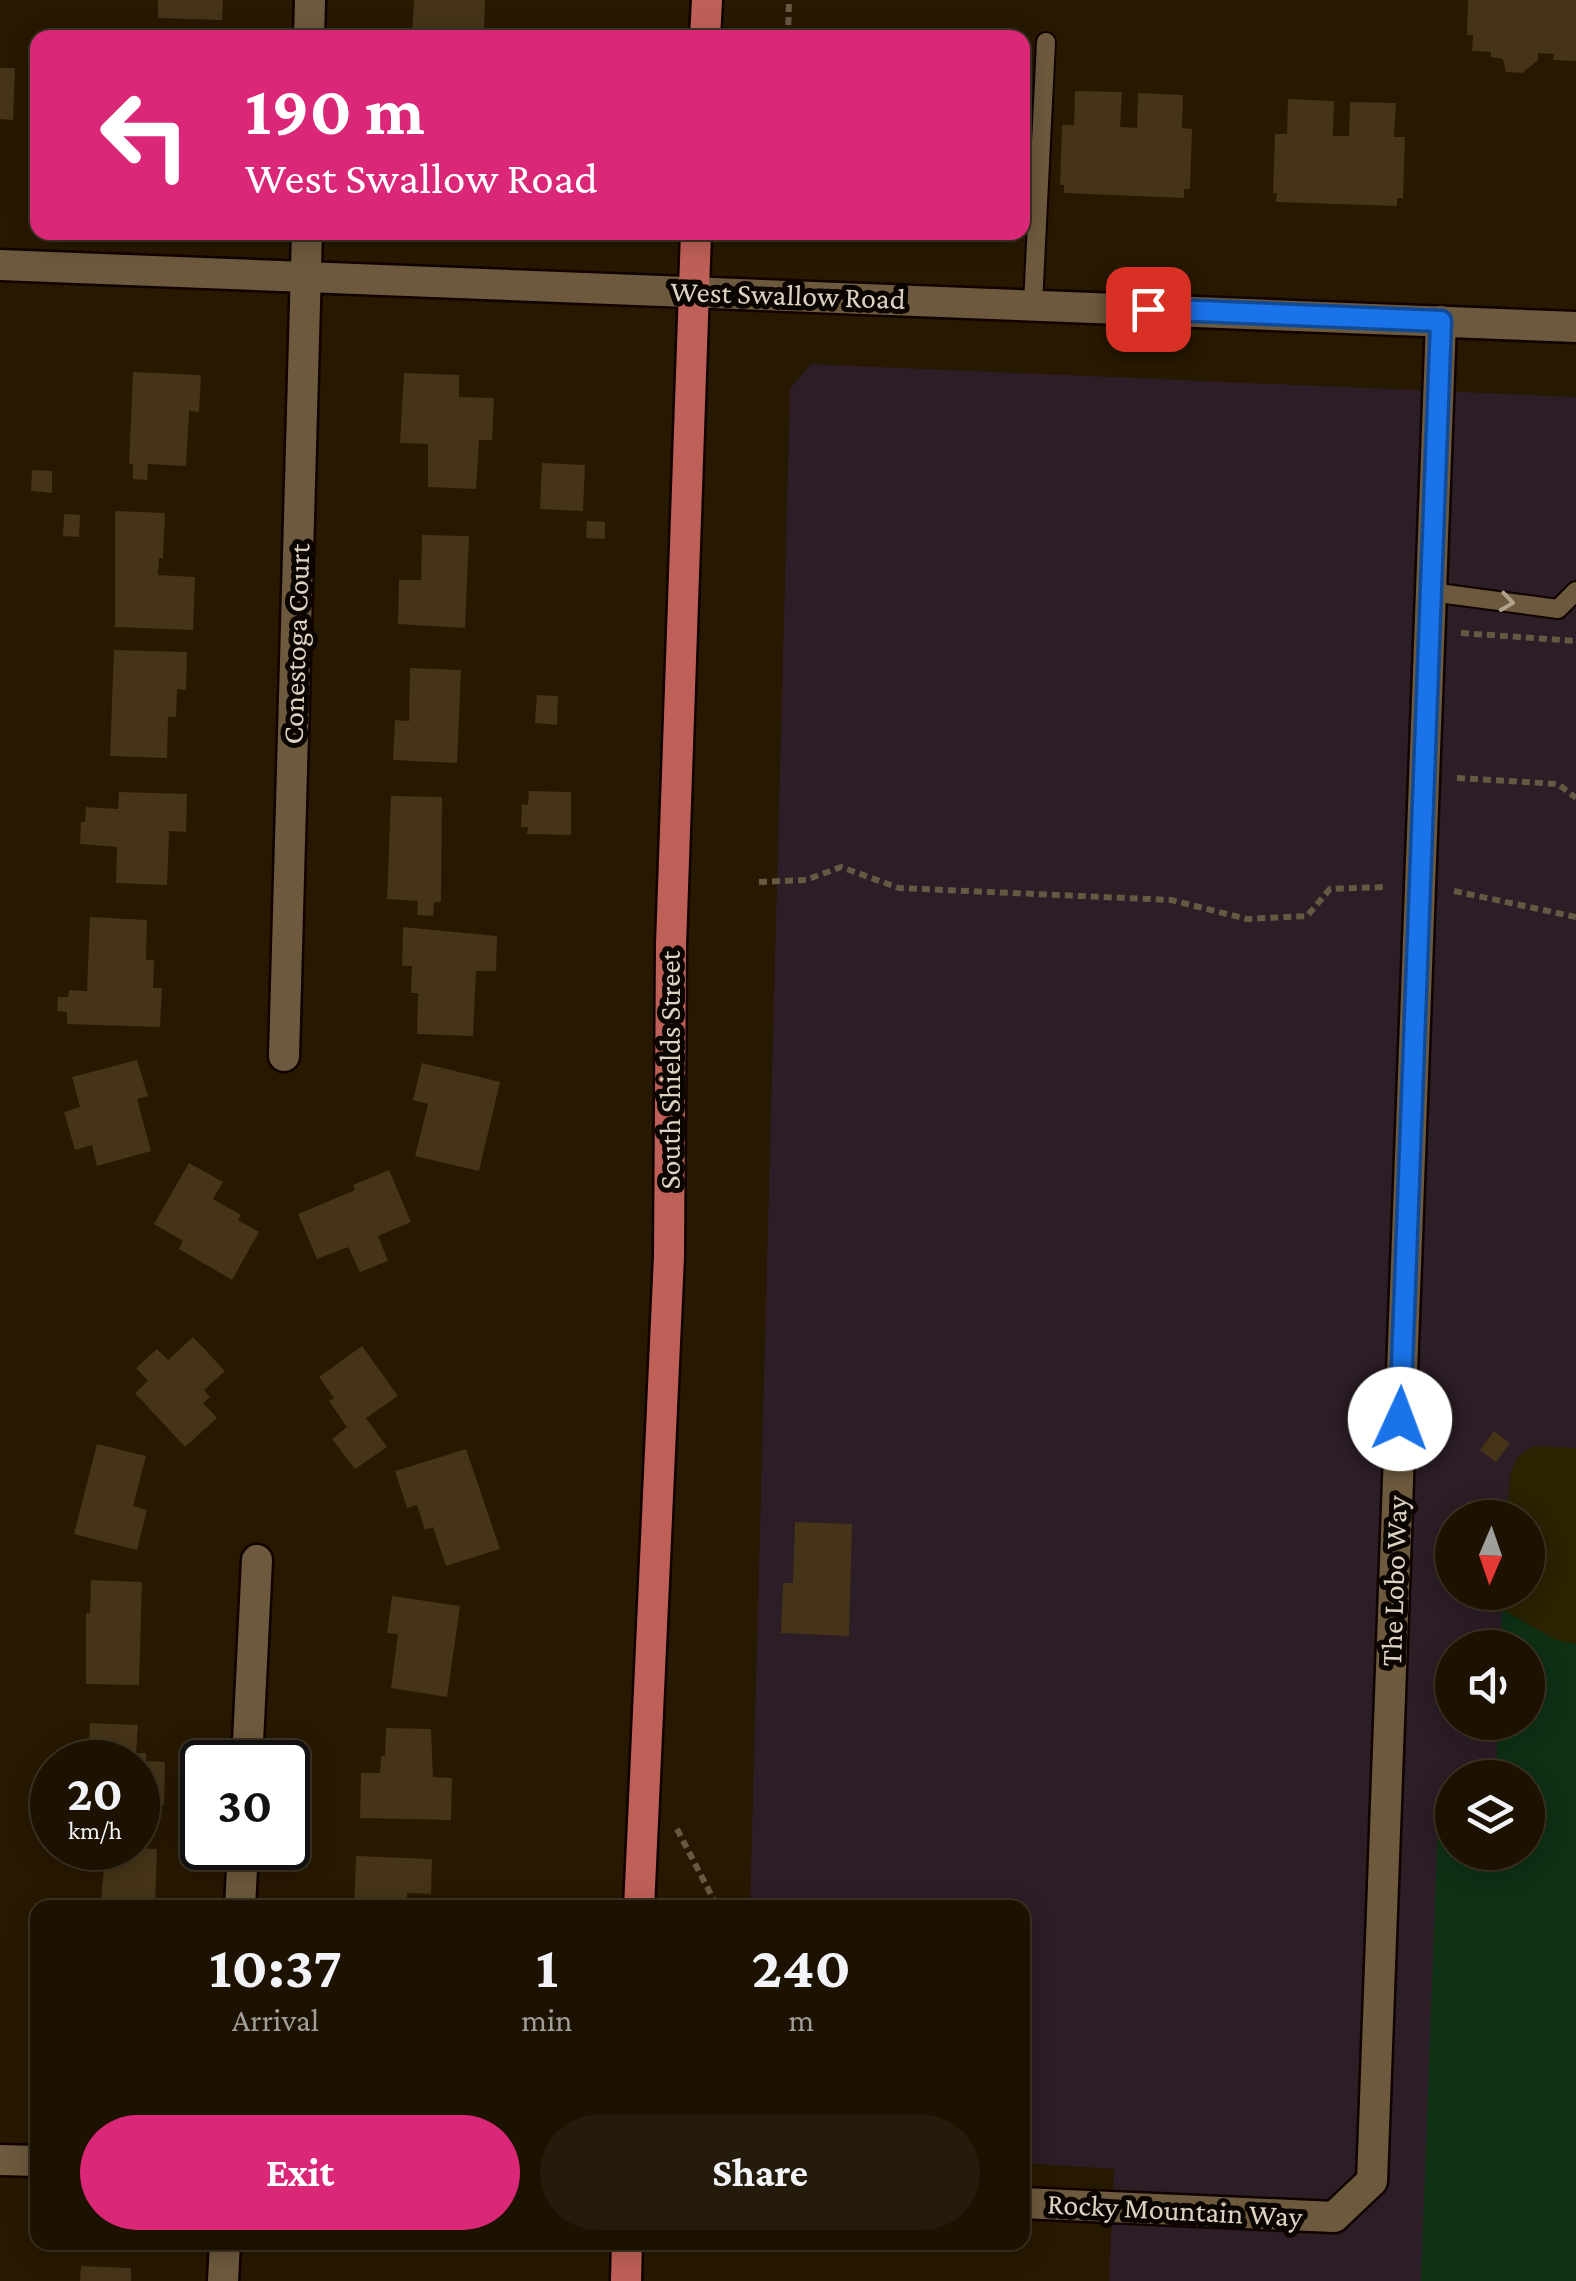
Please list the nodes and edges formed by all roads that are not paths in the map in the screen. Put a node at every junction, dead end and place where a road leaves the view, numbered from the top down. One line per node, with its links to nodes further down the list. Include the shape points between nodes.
1 (310, 0): 3 (street)
2 (707, 0): 4 (main road)
3 (309, 30)
4 (705, 30)
5 (1046, 42): 11 (lane)
6 (307, 240): 9 (street, Conestoga Court)
7 (696, 240): 10 (main road, South Shields Street)
8 (0, 264): 9 (street, West Swallow Road)
9 (306, 276): 10 (street, West Swallow Road); 16 (street, Conestoga Court)
10 (693, 291): 11 (street, West Swallow Road); 21 (main road, South Shields Street, via 671,946 669,1256)
11 (1033, 304): 12 (street, West Swallow Road)
12 (1441, 321): 13 (street, West Swallow Road); 15 (street, The Lobo Way)
13 (1576, 327)
14 (1576, 591): 15 (lane, one-way to 14, via 1558,609)
15 (1431, 592): 24 (street, The Lobo Way)
16 (284, 1056)
17 (257, 1560): 18 (street)
18 (248, 1740)
19 (242, 1870): 20 (street)
20 (240, 1900)
21 (639, 1900)
22 (0, 2160): 23 (street)
23 (30, 2161)
24 (1372, 2181): 25 (street, Rocky Mountain Way, via 1334,2217)
25 (1030, 2203)
26 (225, 2250): 28 (street)
27 (627, 2250): 29 (main road)
28 (224, 2281)
29 (626, 2281)

